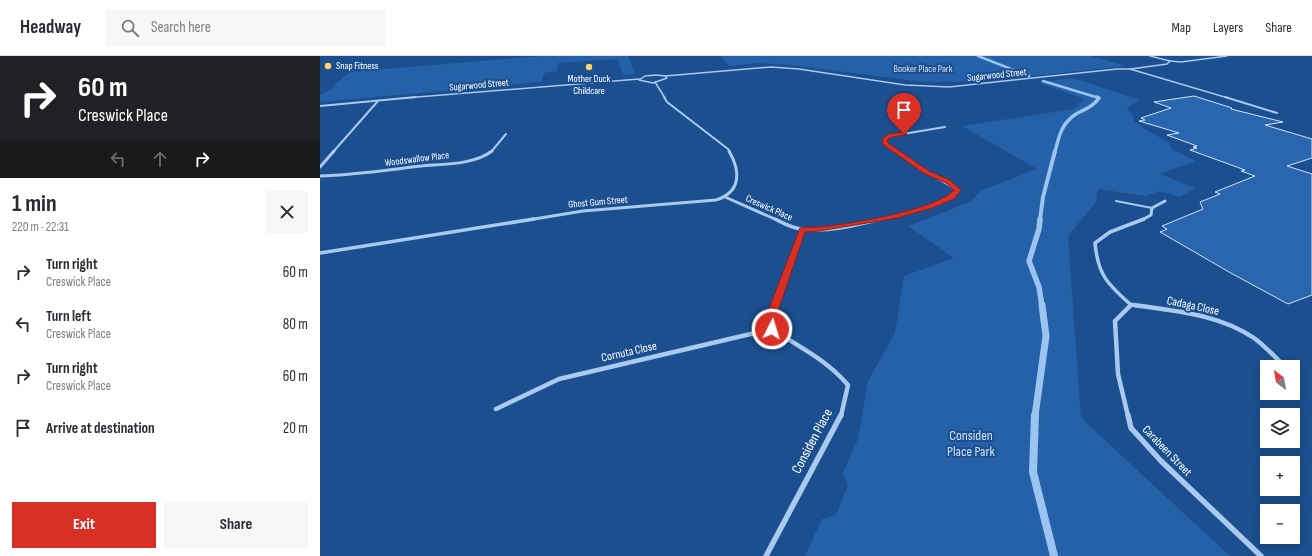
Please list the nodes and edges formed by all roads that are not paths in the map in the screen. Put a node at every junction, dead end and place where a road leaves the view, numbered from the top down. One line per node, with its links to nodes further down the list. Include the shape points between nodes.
1 (1150, 56): 5 (street)
2 (1209, 56): 4 (street)
3 (1227, 56): 4 (street)
4 (1216, 58): 5 (street)
5 (1170, 61): 6 (street, via 1167,64)
6 (1130, 70): 7 (street, Sugarwood Street, via 1117,69 949,87 906,85 771,67); 12 (street, Sugarwood Street)
7 (665, 76): 8 (street, Sugarwood Street); 9 (street, via 667,79)
8 (639, 79): 9 (street, via 644,82); 10 (street, Sugarwood Street)
9 (655, 82): 17 (street, via 667,102 728,149 738,173 733,190)
10 (378, 101): 11 (street, Sugarwood Street); 15 (street)
11 (320, 106)
12 (1277, 113)
13 (945, 128): 21 (street, Creswick Place, via 891,136 885,139 885,144 927,173 948,182 958,190 952,197 894,216)
14 (506, 134): 16 (street, Woodswallow Place, via 492,153 480,158 348,175)
15 (320, 167)
16 (320, 176)
17 (725, 197): 21 (street, Creswick Place); 22 (street, Ghost Gum Street, via 716,200 583,211)
18 (1116, 201): 20 (lane)
19 (1166, 201): 20 (street)
20 (1152, 208): 23 (street, via 1151,215 1110,232 1094,243 1096,260 1102,276)
21 (802, 230): 24 (street, via 773,311)
22 (320, 253)
23 (1131, 305): 25 (street, Cadaga Close, via 1206,317 1232,326 1254,338); 28 (street, Carabeen Street, via 1115,321 1118,374 1131,428 1160,461)
24 (772, 329): 26 (street, Cornuta Close, via 559,379); 27 (street, Considen Place, via 826,362 848,385 842,414)
25 (1278, 360)
26 (496, 408)
27 (766, 556)
28 (1261, 556)

